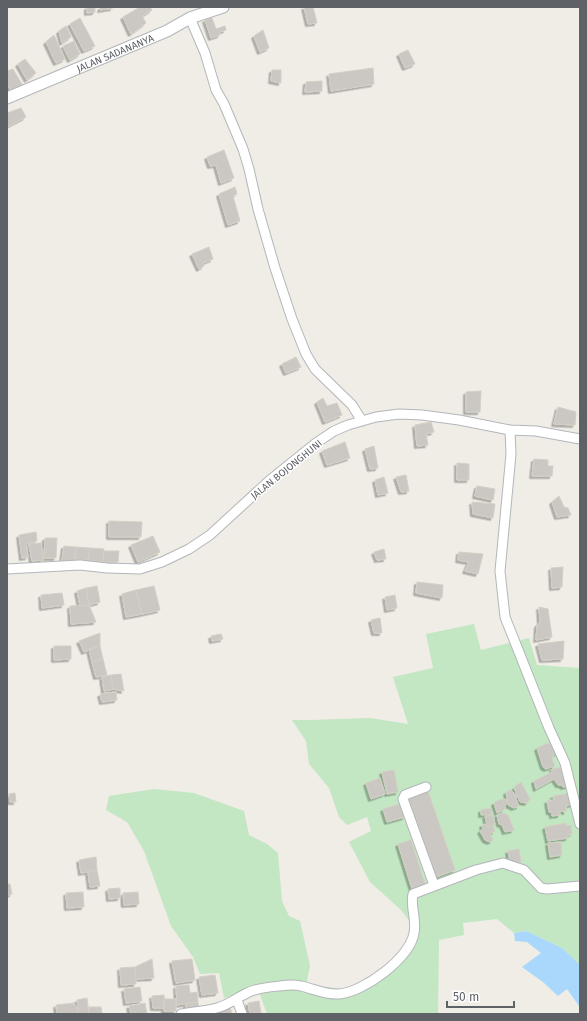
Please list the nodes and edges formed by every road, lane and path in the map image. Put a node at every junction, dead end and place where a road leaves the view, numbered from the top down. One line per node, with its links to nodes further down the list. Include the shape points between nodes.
1 (223, 7): 2 (street, JALAN SADANANYA)
2 (190, 18): 3 (street, JALAN SADANANYA, via 167,31); 4 (street, via 205,53 216,90 243,149 275,268 306,354 315,369 352,405)
3 (7, 98)
4 (362, 421): 5 (street, JALAN BOJONGHUNI, via 399,414 422,415); 7 (street, JALAN BOJONGHUNI, via 334,431 316,443 270,480 210,535 162,562 140,569 80,565)
5 (510, 430): 6 (street, JALAN BOJONGHUNI, via 536,431); 9 (street, via 511,454 500,571 505,617 565,763)
6 (580, 439)
7 (7, 568)
8 (426, 787): 10 (street, via 405,795 403,800)
9 (580, 824)
10 (434, 885): 11 (street, via 503,863 524,870 542,888); 12 (street, via 413,894 414,934 406,950 381,975 361,987 339,994 300,986 280,986 252,991)
11 (580, 886)
12 (237, 1000): 13 (street, via 218,1008); 14 (street)
13 (181, 1014)
14 (242, 1014)

